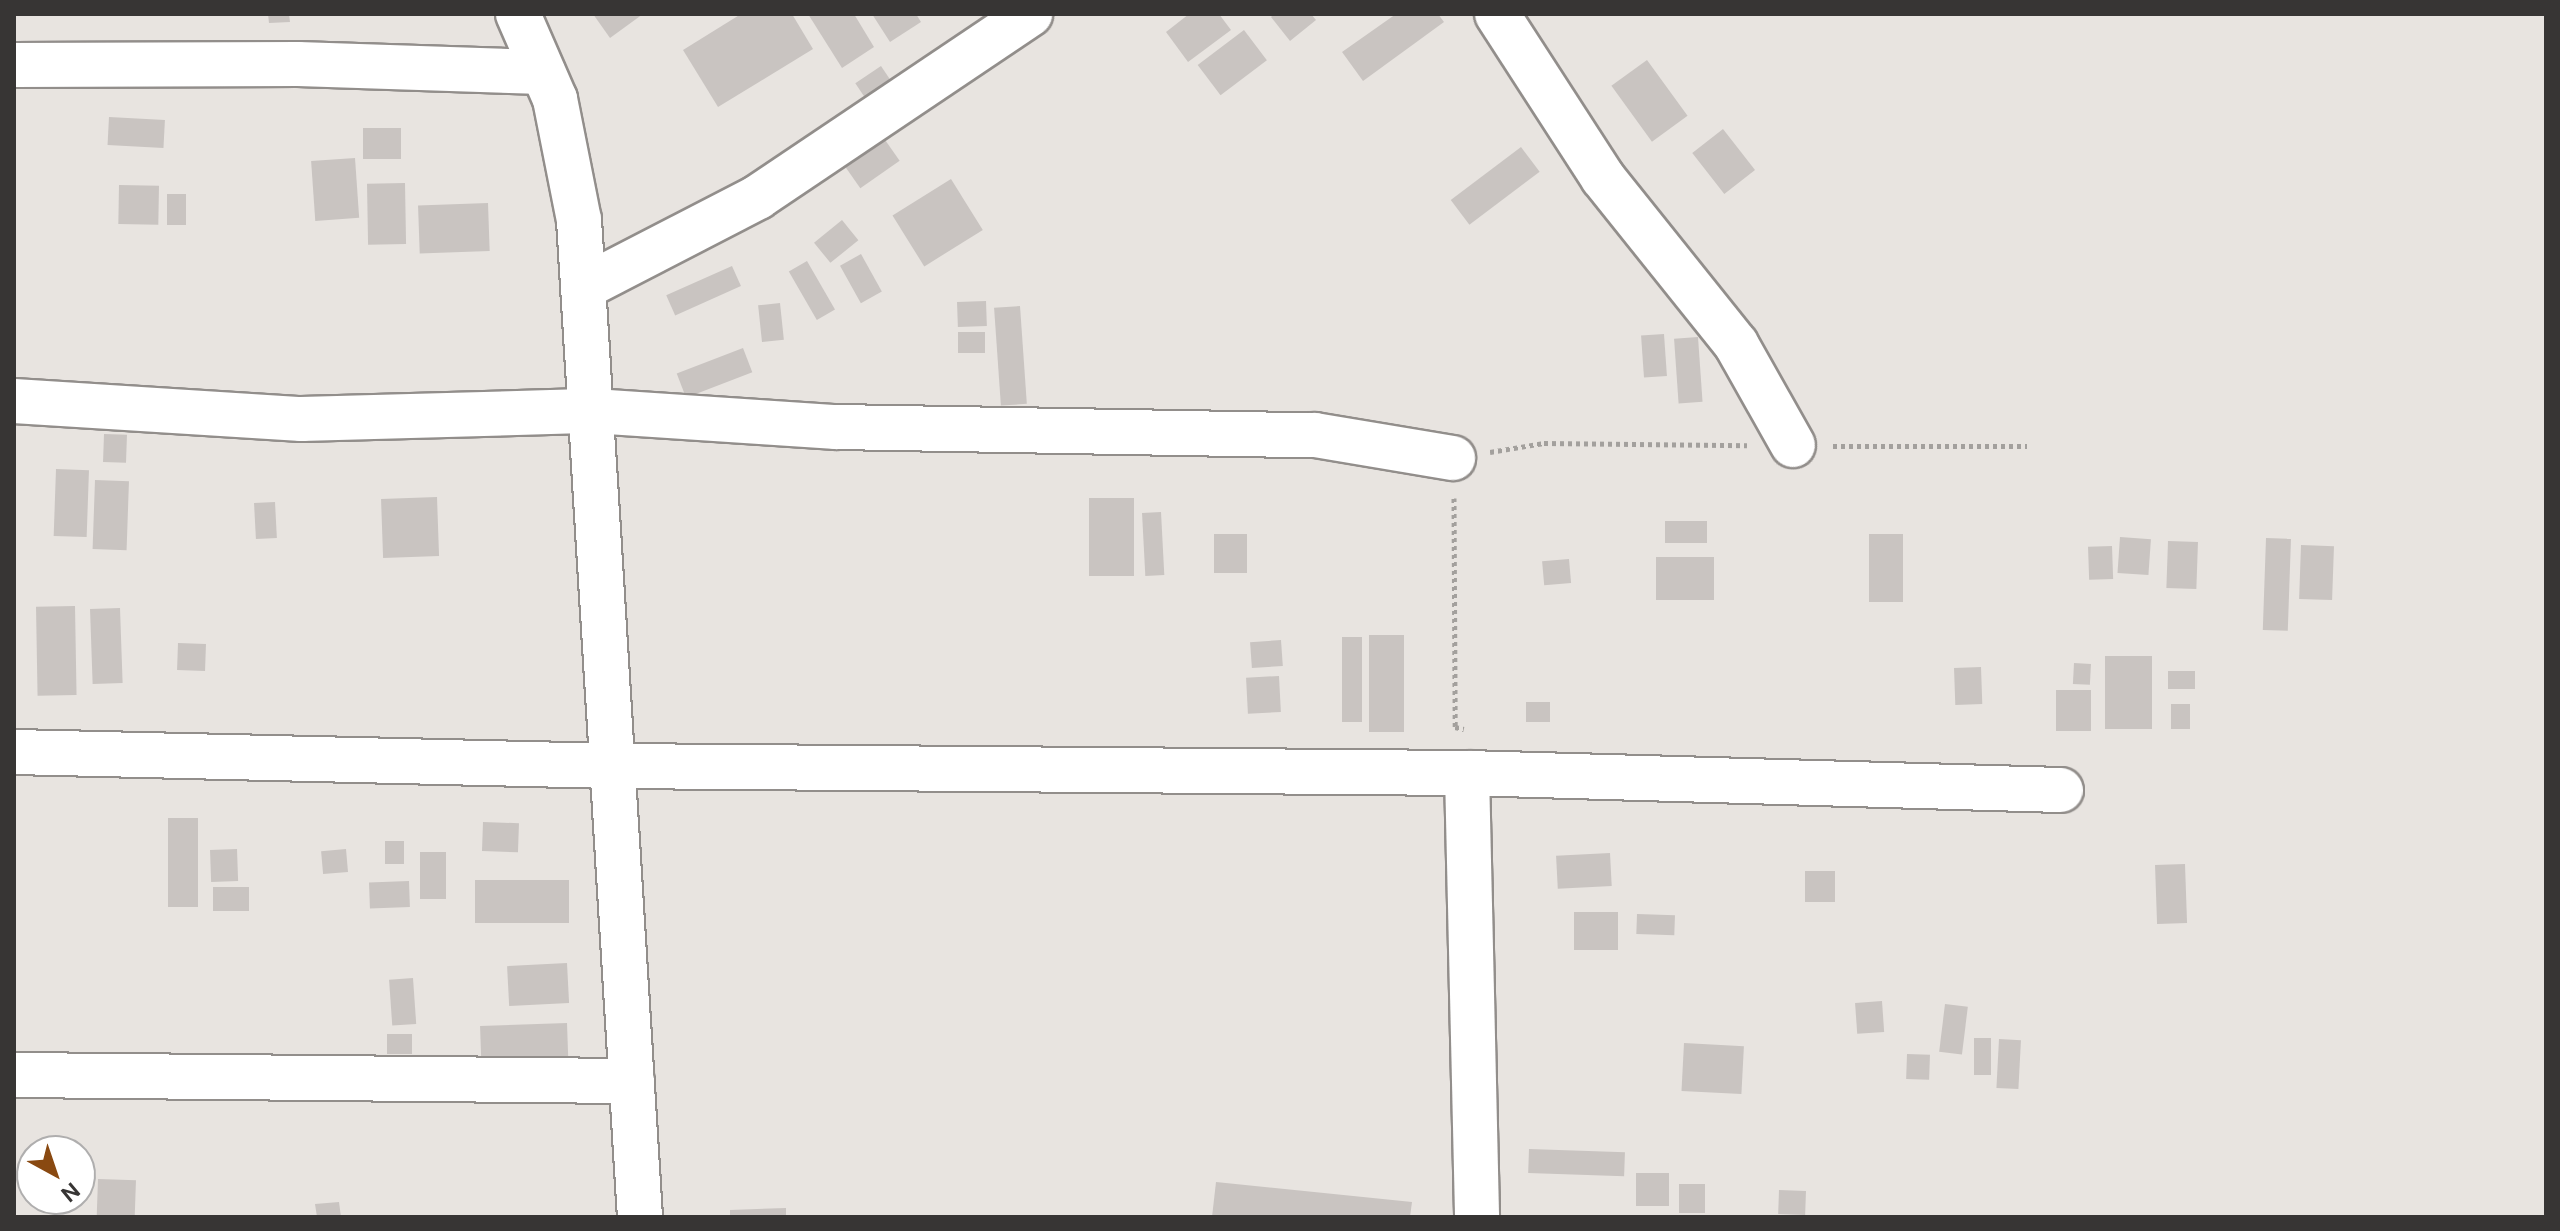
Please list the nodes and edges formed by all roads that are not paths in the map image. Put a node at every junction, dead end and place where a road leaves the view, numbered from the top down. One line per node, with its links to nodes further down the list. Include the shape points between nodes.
1 (518, 14): 5 (street)
2 (1030, 14): 6 (street, via 758,197)
3 (1497, 14): 9 (street, via 1603,178 1736,344)
4 (14, 65): 5 (street, via 298,64)
5 (543, 72): 6 (street, via 555,99 579,220)
6 (584, 287): 8 (street)
7 (14, 401): 8 (street, via 301,419)
8 (593, 411): 10 (street, via 836,427 1315,435); 13 (street)
9 (1793, 445)
10 (1453, 458)
11 (14, 752): 13 (street)
12 (1469, 757): 13 (street); 14 (street); 18 (street)
13 (613, 766): 16 (street)
14 (2061, 790)
15 (14, 1075): 16 (street)
16 (632, 1081): 17 (street)
17 (640, 1217)
18 (1477, 1217)

